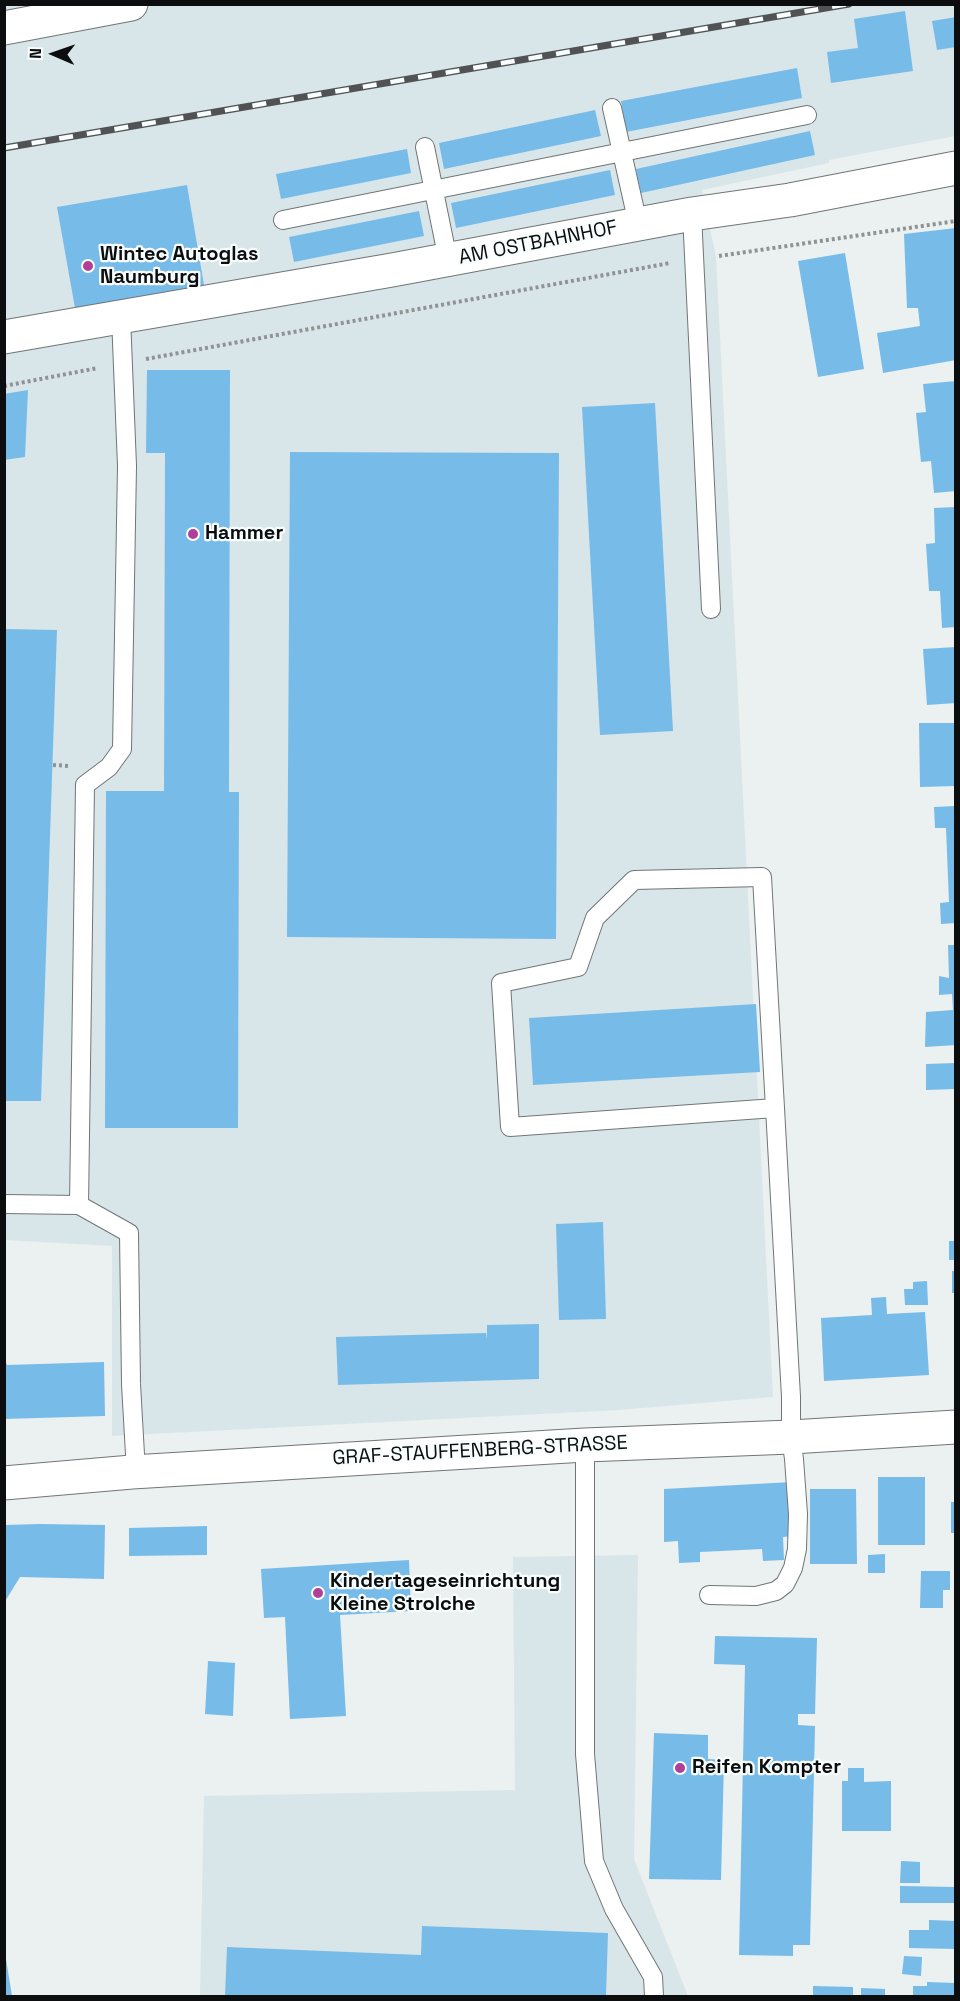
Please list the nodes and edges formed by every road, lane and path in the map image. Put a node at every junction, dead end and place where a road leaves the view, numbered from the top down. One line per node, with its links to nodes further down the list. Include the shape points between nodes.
1 (130, 4): 2 (street)
2 (4, 28)
3 (612, 108): 6 (lane)
4 (807, 115): 6 (lane)
5 (425, 147): 8 (lane)
6 (622, 153): 8 (lane); 12 (lane)
7 (956, 168): 9 (street, AM OSTBAHNHOF, via 790,200)
8 (434, 191): 10 (lane); 14 (lane)
9 (692, 214): 12 (street, AM OSTBAHNHOF); 13 (lane)
10 (283, 220)
11 (956, 221): 13 (path)
12 (638, 224): 14 (street, AM OSTBAHNHOF)
13 (694, 258): 17 (path); 19 (lane)
14 (448, 260): 15 (street, AM OSTBAHNHOF)
15 (121, 317): 16 (street, AM OSTBAHNHOF); 17 (lane)
16 (4, 337)
17 (124, 363): 18 (path); 22 (lane, via 127,466 123,749 109,767 85,785)
18 (4, 386)
19 (711, 609)
20 (775, 1108): 20 (lane, via 762,877 634,880 595,918 578,967 501,983 510,1127); 24 (lane)
21 (4, 1204): 22 (lane)
22 (79, 1205): 26 (lane, via 129,1233)
23 (956, 1426): 24 (street, GRAF-STAUFFENBERG-STRASSE)
24 (791, 1437): 25 (street, GRAF-STAUFFENBERG-STRASSE); 28 (lane, via 798,1549 785,1584 776,1591 756,1596)
25 (585, 1445): 26 (street, GRAF-STAUFFENBERG-STRASSE); 29 (lane, via 585,1754 594,1861 614,1909 653,1977)
26 (136, 1472): 27 (street, GRAF-STAUFFENBERG-STRASSE)
27 (4, 1483)
28 (709, 1594)
29 (654, 1996)

